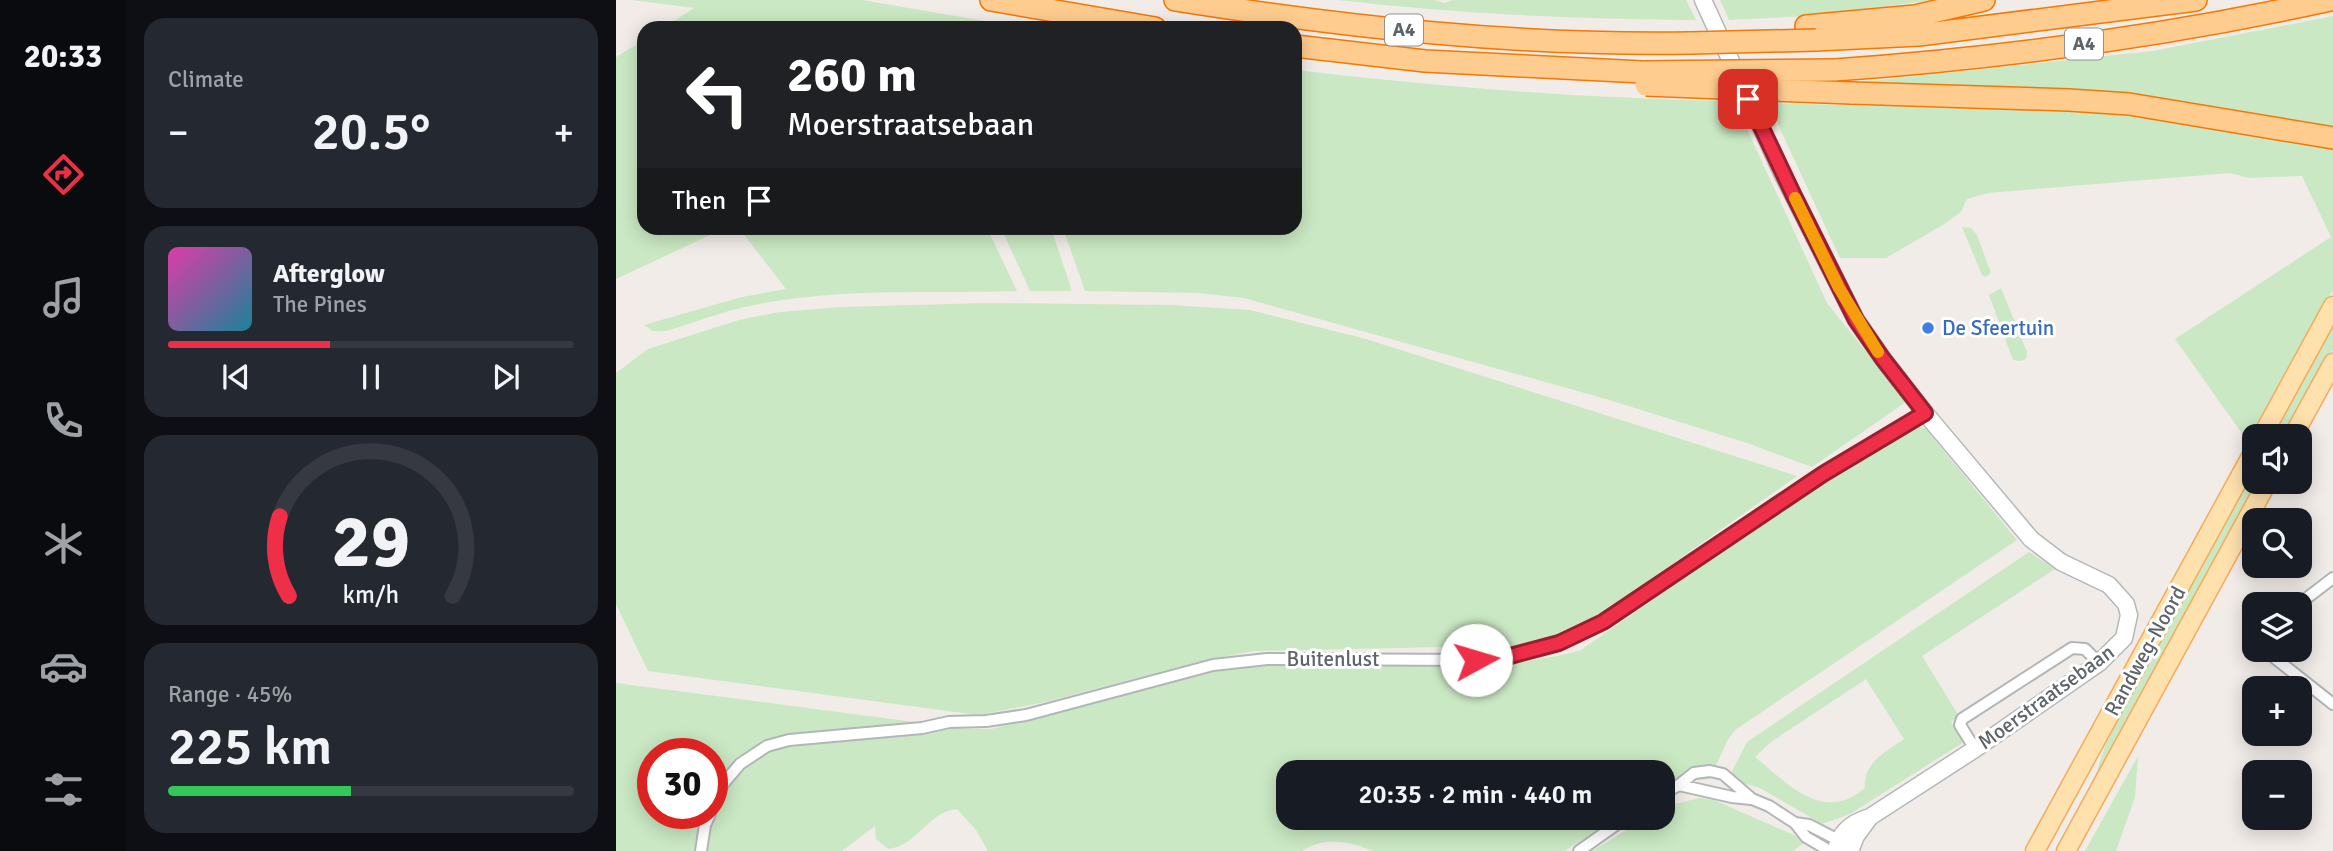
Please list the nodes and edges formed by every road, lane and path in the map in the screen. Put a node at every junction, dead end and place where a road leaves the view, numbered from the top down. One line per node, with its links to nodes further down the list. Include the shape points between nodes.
1 (991, 0): 7 (highway)
2 (1175, 0): 8 (highway, A4, bridge, via 1422,32 1634,44)
3 (1703, 0): 14 (street, Moerstraatsebaan, via 1839,288 1883,359)
4 (1984, 0): 8 (highway, A4)
5 (2196, 0): 8 (highway, A4, via 1919,35)
6 (2330, 0): 10 (highway, A4, bridge, via 2101,42 1906,65)
7 (1114, 21)
8 (1811, 33)
9 (1302, 48): 10 (highway, A4)
10 (1644, 78): 11 (highway, A4, bridge, via 1851,93 2129,104)
11 (2333, 138)
12 (2333, 306): 15 (main road)
13 (2333, 363): 16 (main road)
14 (1925, 413): 22 (street, Moerstraatsebaan, via 2031,539 2061,562 2109,585 2126,604 2129,615 2124,638); 25 (street, Buitenlust, via 1823,474 1603,622 1559,643 1476,660 1267,659 1213,665 1026,715 789,740 767,746)
15 (2269, 424)
16 (2300, 424)
17 (2242, 473): 34 (main road, Randweg-Noord)
18 (2261, 494): 35 (main road, Randweg-Noord)
19 (2333, 578): 20 (street)
20 (2312, 594)
21 (2280, 662): 23 (street)
22 (2099, 663): 24 (street, Moerstraatsebaan); 24 (street, via 2085,649 2072,648 1962,719 1960,725)
23 (2333, 704)
24 (1975, 749): 31 (street, Moerstraatsebaan, via 1870,817)
25 (728, 778)
26 (1679, 785): 27 (street); 28 (street); 28 (street, via 1694,773 1710,771 1723,774)
27 (1675, 787)
28 (1752, 799): 31 (street, via 1795,823 1809,825)
29 (704, 829): 32 (street)
30 (1609, 830): 33 (street)
31 (1841, 849)
32 (701, 851)
33 (1579, 851)
34 (2035, 851)
35 (2066, 851)

